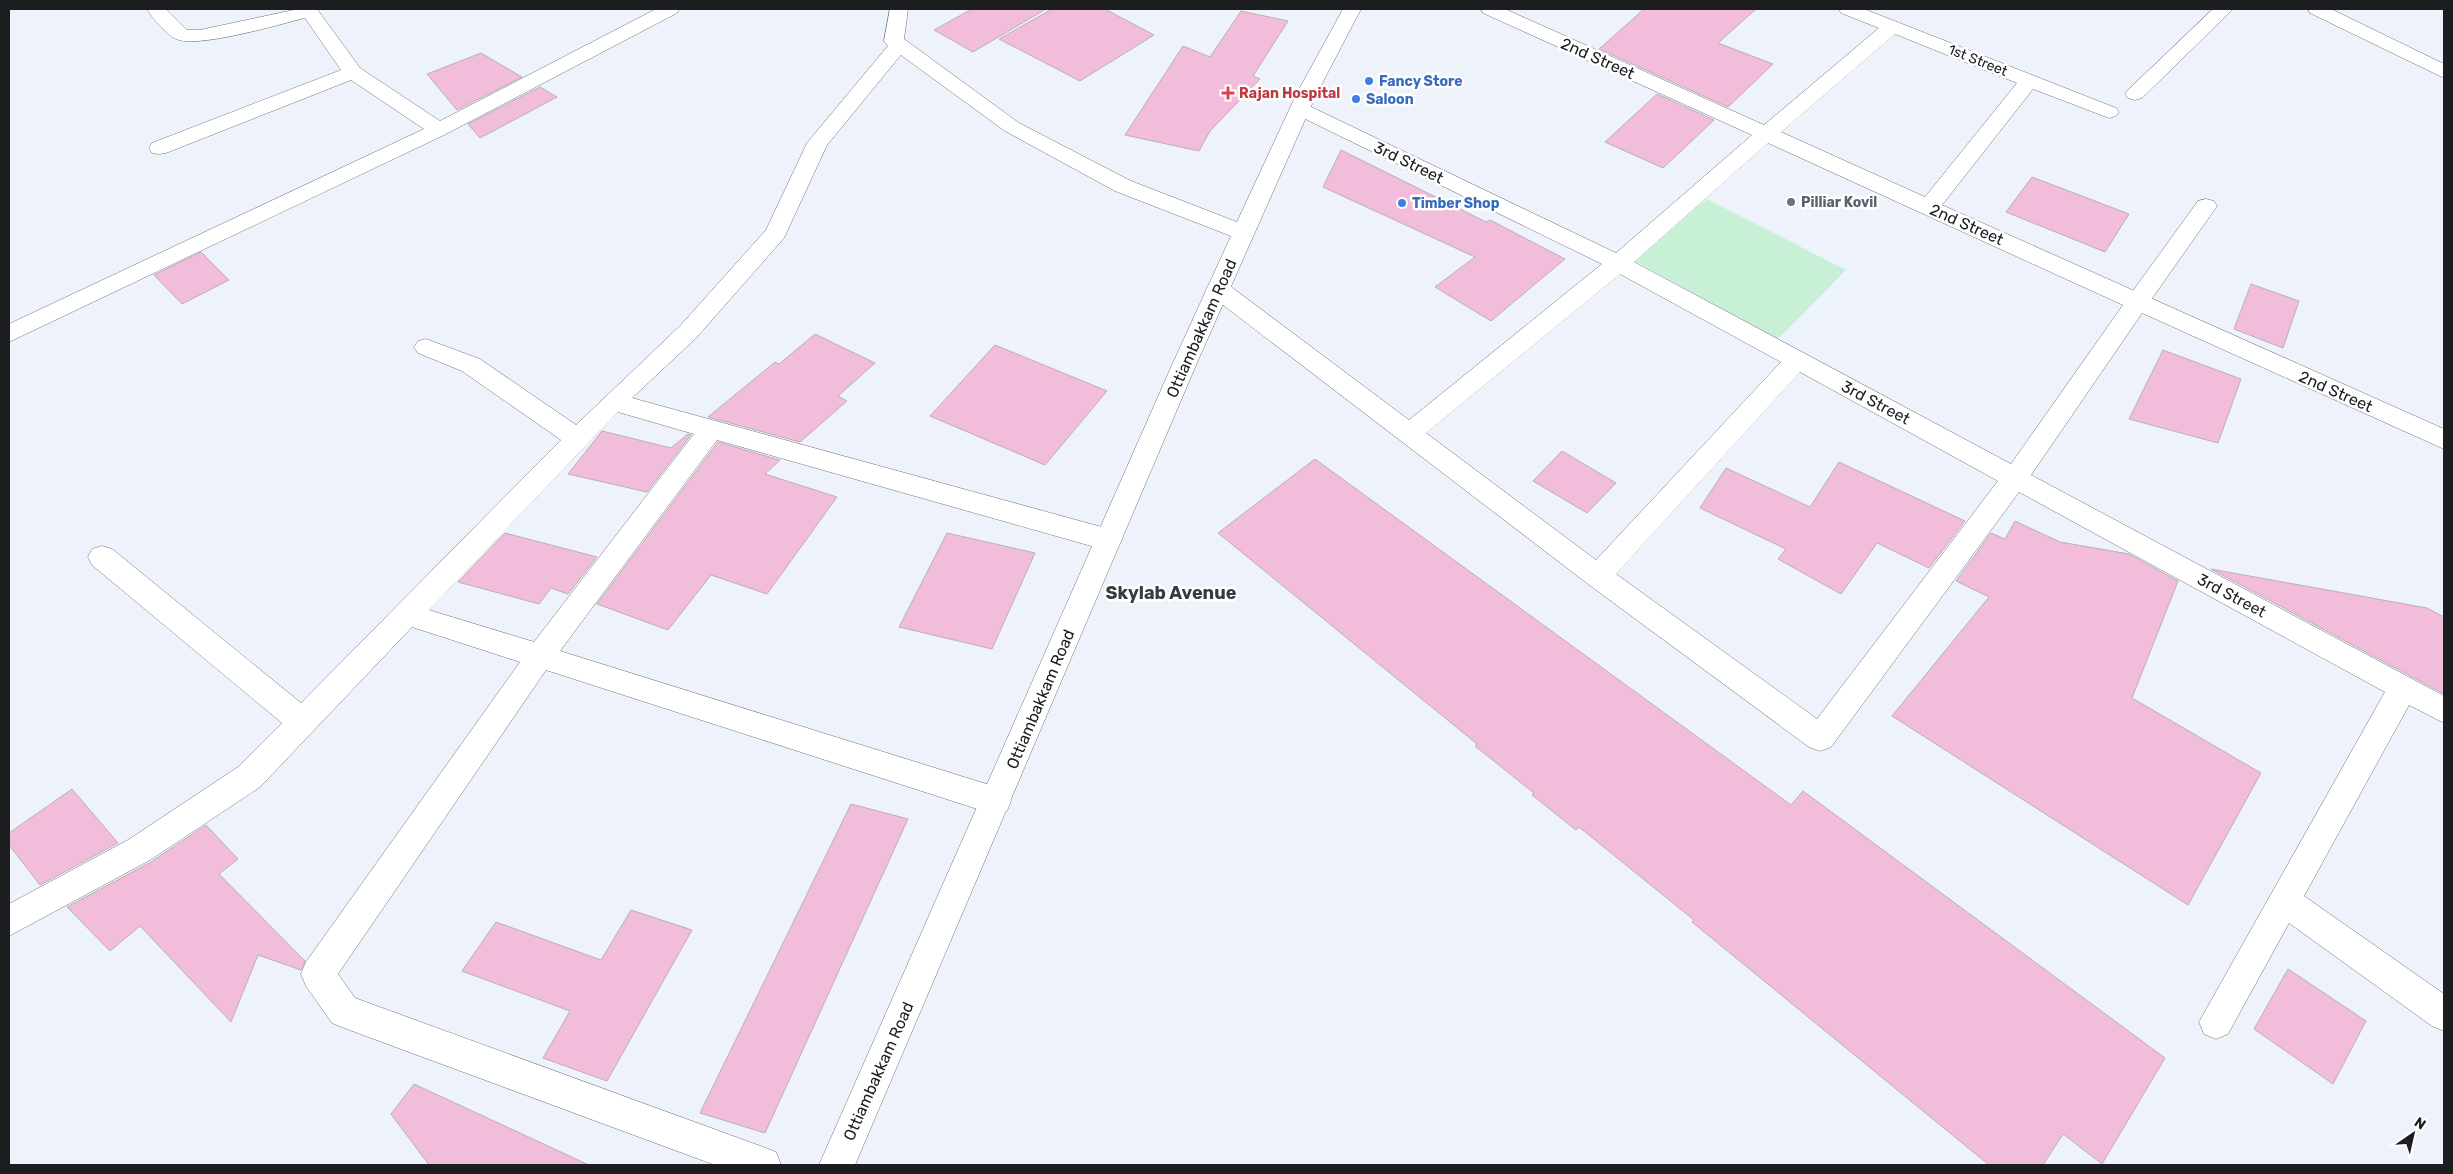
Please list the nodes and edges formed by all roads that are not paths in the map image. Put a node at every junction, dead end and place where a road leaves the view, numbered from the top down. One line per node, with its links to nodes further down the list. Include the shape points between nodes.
1 (156, 9): 10 (street, via 182,35 200,36)
2 (670, 9): 19 (street)
3 (899, 9): 12 (street, via 894,41)
4 (1331, 9): 17 (street, Ottiambakkam Road)
5 (1352, 9): 17 (street, Ottiambakkam Road)
6 (1490, 9): 20 (street, 2nd Street)
7 (1848, 9): 11 (street, 1st Street)
8 (2224, 9): 16 (street)
9 (2317, 9): 14 (street)
10 (308, 10): 13 (street)
11 (1894, 26): 15 (street, 1st Street); 20 (street)
12 (899, 45): 24 (street, via 1012,127 1124,186); 31 (street, via 817,143 776,233 688,332)
13 (353, 72): 19 (street); 21 (street)
14 (2444, 72)
15 (2029, 80): 18 (street, 1st Street); 23 (street)
16 (2135, 94)
17 (1303, 102): 24 (street, Ottiambakkam Road); 25 (street, 3rd Street)
18 (2109, 112)
19 (439, 130): 28 (street)
20 (1766, 134): 23 (street, 2nd Street); 25 (street)
21 (159, 148)
22 (2206, 206): 27 (street)
23 (1929, 207): 27 (street, 2nd Street)
24 (1244, 233): 26 (street, Ottiambakkam Road)
25 (1618, 263): 30 (street, 3rd Street); 33 (street)
26 (1218, 290): 33 (street); 37 (street, Ottiambakkam Road)
27 (2138, 301): 35 (street, 2nd Street); 36 (street)
28 (9, 334)
29 (426, 347): 34 (street, via 471,365)
30 (1796, 360): 36 (street, 3rd Street); 39 (street)
31 (613, 402): 32 (street); 34 (street)
32 (712, 429): 37 (street); 41 (street)
33 (1409, 433): 39 (street)
34 (577, 438): 40 (street)
35 (2444, 440)
36 (2015, 478): 39 (street, via 1820,738); 42 (street, 3rd Street)
37 (1109, 540): 45 (street, Ottiambakkam Road)
38 (102, 557): 44 (street)
39 (1598, 576)
40 (407, 614): 41 (street); 44 (street)
41 (540, 656): 45 (street); 50 (street, via 318,974 344,1011)
42 (2403, 688): 43 (street, 3rd Street); 46 (street)
43 (2444, 710)
44 (303, 722): 47 (street, via 249,777 139,850)
45 (996, 801): 51 (street, Ottiambakkam Road)
46 (2284, 901): 48 (street); 49 (street)
47 (9, 921)
48 (2444, 1014)
49 (2216, 1022)
50 (763, 1165)
51 (837, 1165)

